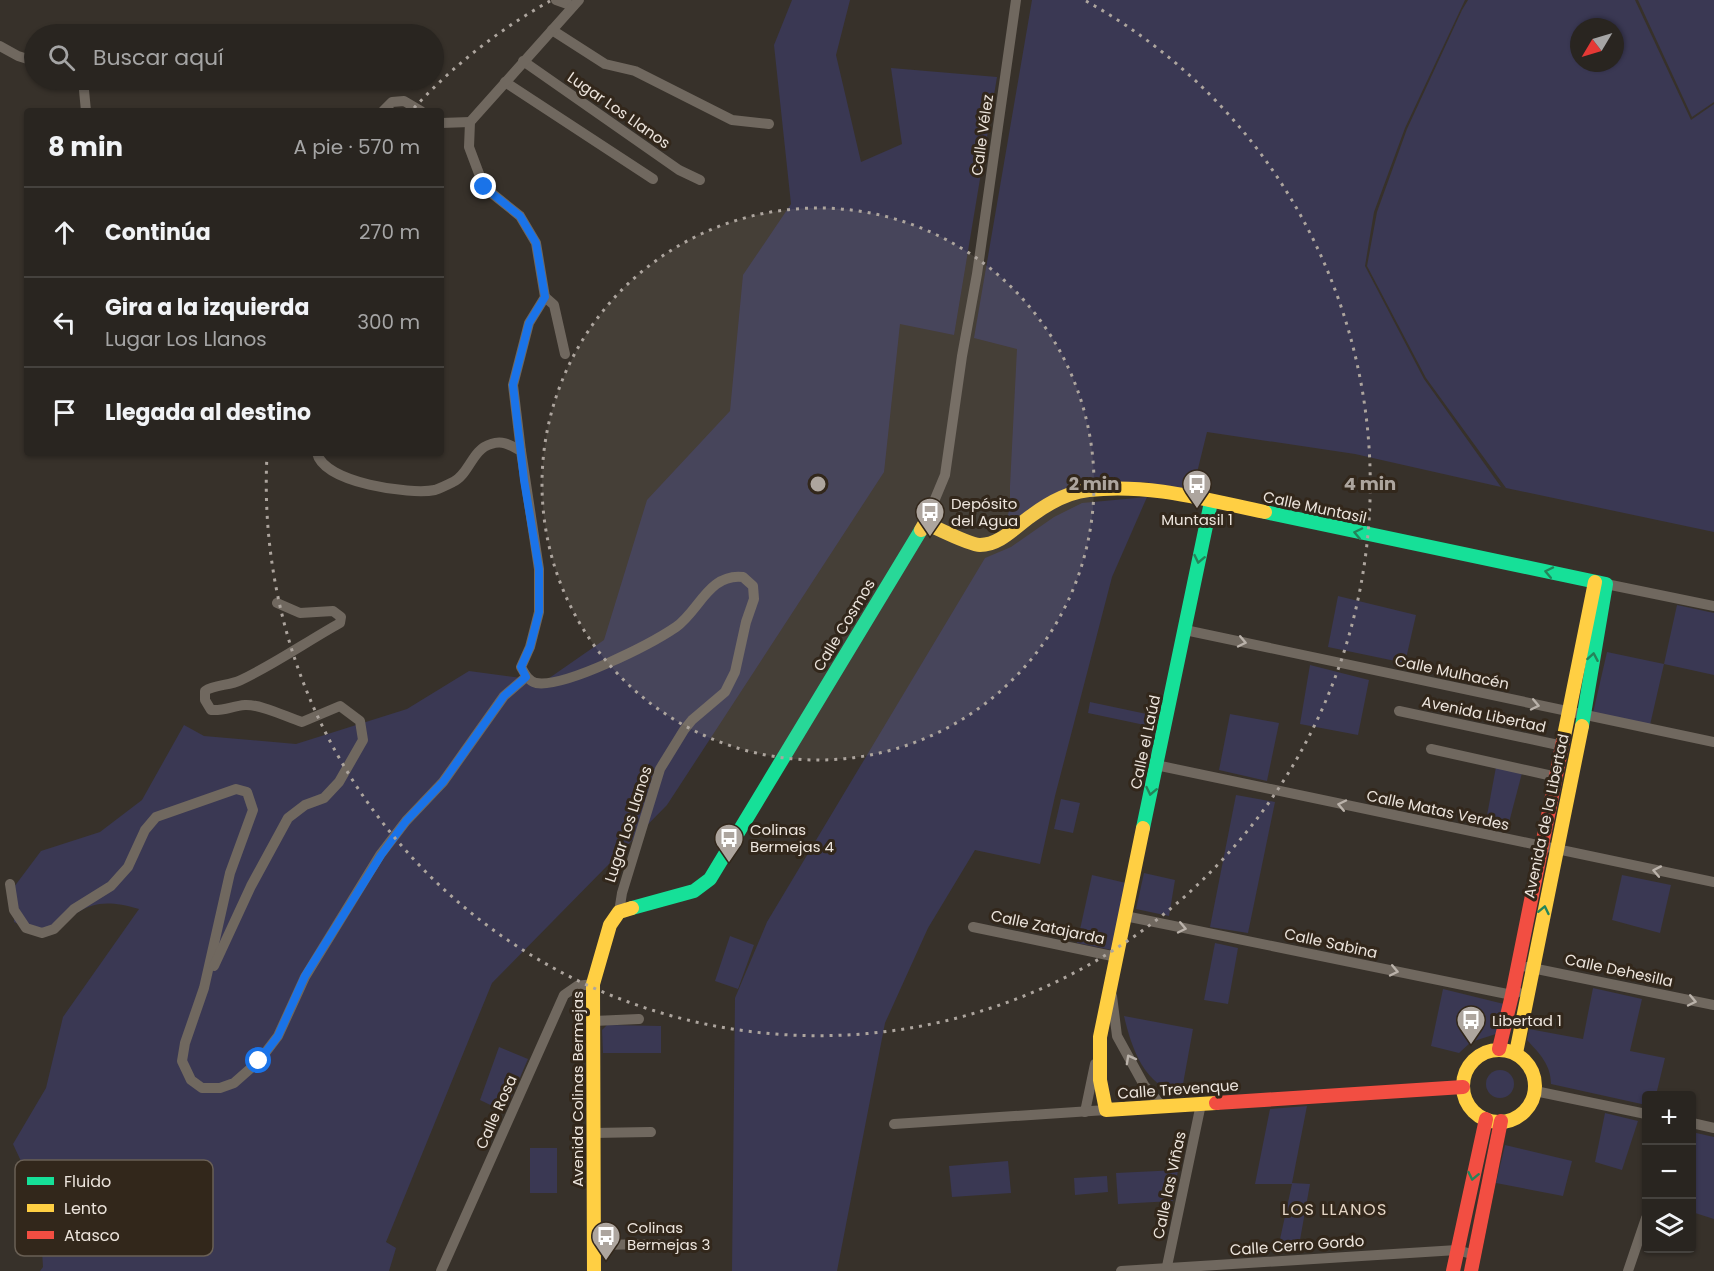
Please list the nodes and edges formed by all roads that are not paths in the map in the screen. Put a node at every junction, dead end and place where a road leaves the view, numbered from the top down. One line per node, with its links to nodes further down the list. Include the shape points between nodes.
1 (556, 0): 3 (street)
2 (1016, 0): 18 (street, Calle Vélez)
3 (576, 3): 4 (street)
4 (552, 30): 7 (street); 15 (street, Lugar Los Llanos, via 605,64 635,71 732,120)
5 (0, 46): 6 (street)
6 (24, 58)
7 (523, 61): 8 (street); 17 (street, Lugar Los Llanos, via 679,170)
8 (505, 82): 13 (street); 16 (street)
9 (84, 90): 10 (street)
10 (86, 108)
11 (386, 108): 12 (street, via 392,102 404,101)
12 (416, 108)
13 (470, 122): 14 (street); 19 (street, via 469,147 484,187 520,216 536,243)
14 (444, 123)
15 (770, 124)
16 (653, 179)
17 (700, 180)
18 (977, 274): 24 (street, Calle Cosmos, via 945,475)
19 (545, 297): 20 (street, via 554,305); 21 (street, via 529,323 513,385)
20 (565, 354)
21 (521, 451): 22 (street, via 503,442 488,444 476,454 460,479 436,489 408,491 366,485 326,467); 29 (street, via 539,569 539,612 521,667)
22 (318, 456)
23 (1211, 502): 24 (street, Calle Muntasil, via 1141,489 1087,490 1059,499 994,543 978,546); 25 (street, Calle Muntasil, one-way to 23); 28 (street, Calle el Laúd, one-way to 28)
24 (925, 523): 41 (street, Calle Cosmos, via 710,879 694,891)
25 (1600, 583): 27 (street, Calle Muntasil); 31 (street, Avenida de la Libertad)
26 (277, 603): 48 (street, via 300,613 333,610 340,623 281,660 239,681 205,691 211,710 246,705 302,722 340,706 360,721 363,740 339,782 324,798 304,805 288,818 250,886)
27 (1714, 606)
28 (1185, 630): 31 (street, Calle Mulhacén, one-way to 31); 35 (street, Calle el Laúd)
29 (526, 677): 41 (street, Lugar Los Llanos, via 534,683 548,684 612,661 677,626 711,587 729,577 742,577 753,586 754,599 735,672 725,692 692,720 660,769); 48 (street, via 504,696 443,782 381,855 305,976 278,1036 259,1061 234,1083 220,1088 202,1088 191,1080 182,1061)
30 (1399, 711): 33 (street, Avenida Libertad)
31 (1577, 713): 32 (street, Calle Mulhacén); 33 (street, Avenida de la Libertad); 38 (street, Avenida de la Libertad)
32 (1714, 742)
33 (1563, 746): 36 (street, Avenida de la Libertad)
34 (1431, 749): 36 (street)
35 (1156, 765): 37 (street, Calle Matas Verdes, one-way to 35); 42 (street, Calle el Laúd, one-way to 42)
36 (1557, 777): 37 (street, Avenida de la Libertad)
37 (1541, 847): 38 (street, Calle Matas Verdes); 45 (street, Avenida de la Libertad)
38 (1556, 850): 39 (street, Calle Matas Verdes, one-way to 38); 45 (street, Avenida de la Libertad, one-way to 38)
39 (1714, 882)
40 (10, 884): 48 (street, via 14,910 26,928 42,933 111,886 128,867 156,818 237,789 247,792 253,810 230,873)
41 (619, 912): 46 (street, Avenida Colinas Bermejas, via 610,925)
42 (1125, 916): 44 (street, Calle el Laúd); 50 (street, Calle Sabina, one-way to 50)
43 (973, 927): 44 (street, Calle Zatajarda)
44 (1117, 957): 49 (street, Calle el Laúd)
45 (1525, 966): 47 (street, Avenida de la Libertad); 50 (street, Avenida de la Libertad); 51 (street, Calle Dehesilla, one-way to 51)
46 (593, 984): 53 (street, Avenida Colinas Bermejas); 77 (street, Calle Rosa, via 577,986 564,995)
47 (1528, 985): 50 (street); 56 (street, Avenida de la Libertad)
48 (204, 988)
49 (1111, 988): 55 (street, Calle el Laúd); 60 (street, Calle el Laúd, one-way to 49, via 1144,1085 1117,1035)
50 (1512, 995): 54 (street, Avenida de la Libertad)
51 (1714, 1005)
52 (639, 1019): 53 (street)
53 (594, 1021): 70 (street, Avenida Colinas Bermejas)
54 (1499, 1049): 56 (street); 57 (street, via 1478,1056 1465,1075)
55 (1099, 1050): 61 (street, Calle el Laúd); 62 (street, Calle el Laúd)
56 (1516, 1053): 58 (street, via 1530,1066)
57 (1463, 1087): 59 (street, Calle Trevenque); 64 (street, via 1470,1106)
58 (1535, 1091): 63 (street); 65 (street, via 1528,1108)
59 (1201, 1104): 60 (street, Calle Trevenque); 76 (street, Calle las Viñas)
60 (1164, 1107): 61 (street, Calle Trevenque)
61 (1106, 1110): 62 (street, Calle Trevenque)
62 (1085, 1112): 66 (street, Calle Trevenque)
63 (1642, 1113)
64 (1486, 1119): 65 (street); 74 (street, one-way to 74)
65 (1501, 1122): 75 (street)
66 (894, 1124)
67 (1696, 1124): 68 (street)
68 (1714, 1128)
69 (651, 1132): 70 (street)
70 (593, 1133): 73 (street, Avenida Colinas Bermejas)
71 (1642, 1232): 82 (street)
72 (659, 1244): 73 (street)
73 (593, 1245): 78 (street, Avenida Colinas Bermejas)
74 (1457, 1250): 75 (street, Calle Cerro Gordo); 76 (street, Calle Cerro Gordo); 80 (street)
75 (1475, 1255): 81 (street)
76 (1166, 1270): 79 (street, Calle Cerro Gordo)
77 (441, 1271)
78 (594, 1271)
79 (1121, 1271)
80 (1453, 1271)
81 (1471, 1271)
82 (1628, 1271)

